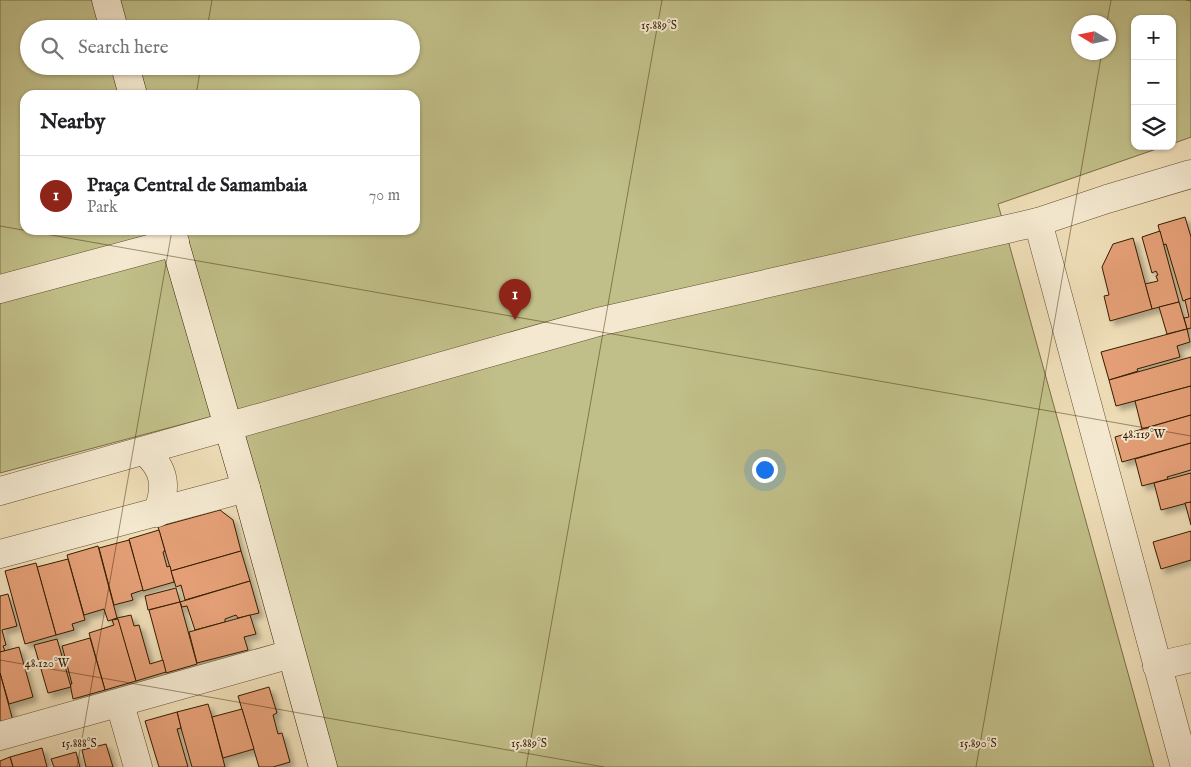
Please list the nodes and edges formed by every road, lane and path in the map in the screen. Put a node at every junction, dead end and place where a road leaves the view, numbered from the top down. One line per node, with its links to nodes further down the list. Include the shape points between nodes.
1 (106, 0): 2 (street)
2 (112, 20)
3 (127, 75): 4 (street)
4 (132, 90)
5 (1191, 174): 6 (street)
6 (1038, 222): 9 (street, via 598,322); 17 (street)
7 (173, 236): 8 (street); 9 (street)
8 (0, 289)
9 (228, 426): 10 (street); 11 (street)
10 (144, 451): 12 (street); 13 (street, via 162,478 163,497)
11 (246, 488): 13 (street); 15 (street)
12 (0, 491)
13 (156, 513): 14 (street)
14 (0, 554)
15 (291, 654): 18 (street); 21 (street)
16 (1191, 658): 17 (street)
17 (1157, 666): 22 (street)
18 (120, 704): 19 (street); 20 (street)
19 (0, 736)
20 (138, 767)
21 (324, 767)
22 (1185, 767)

